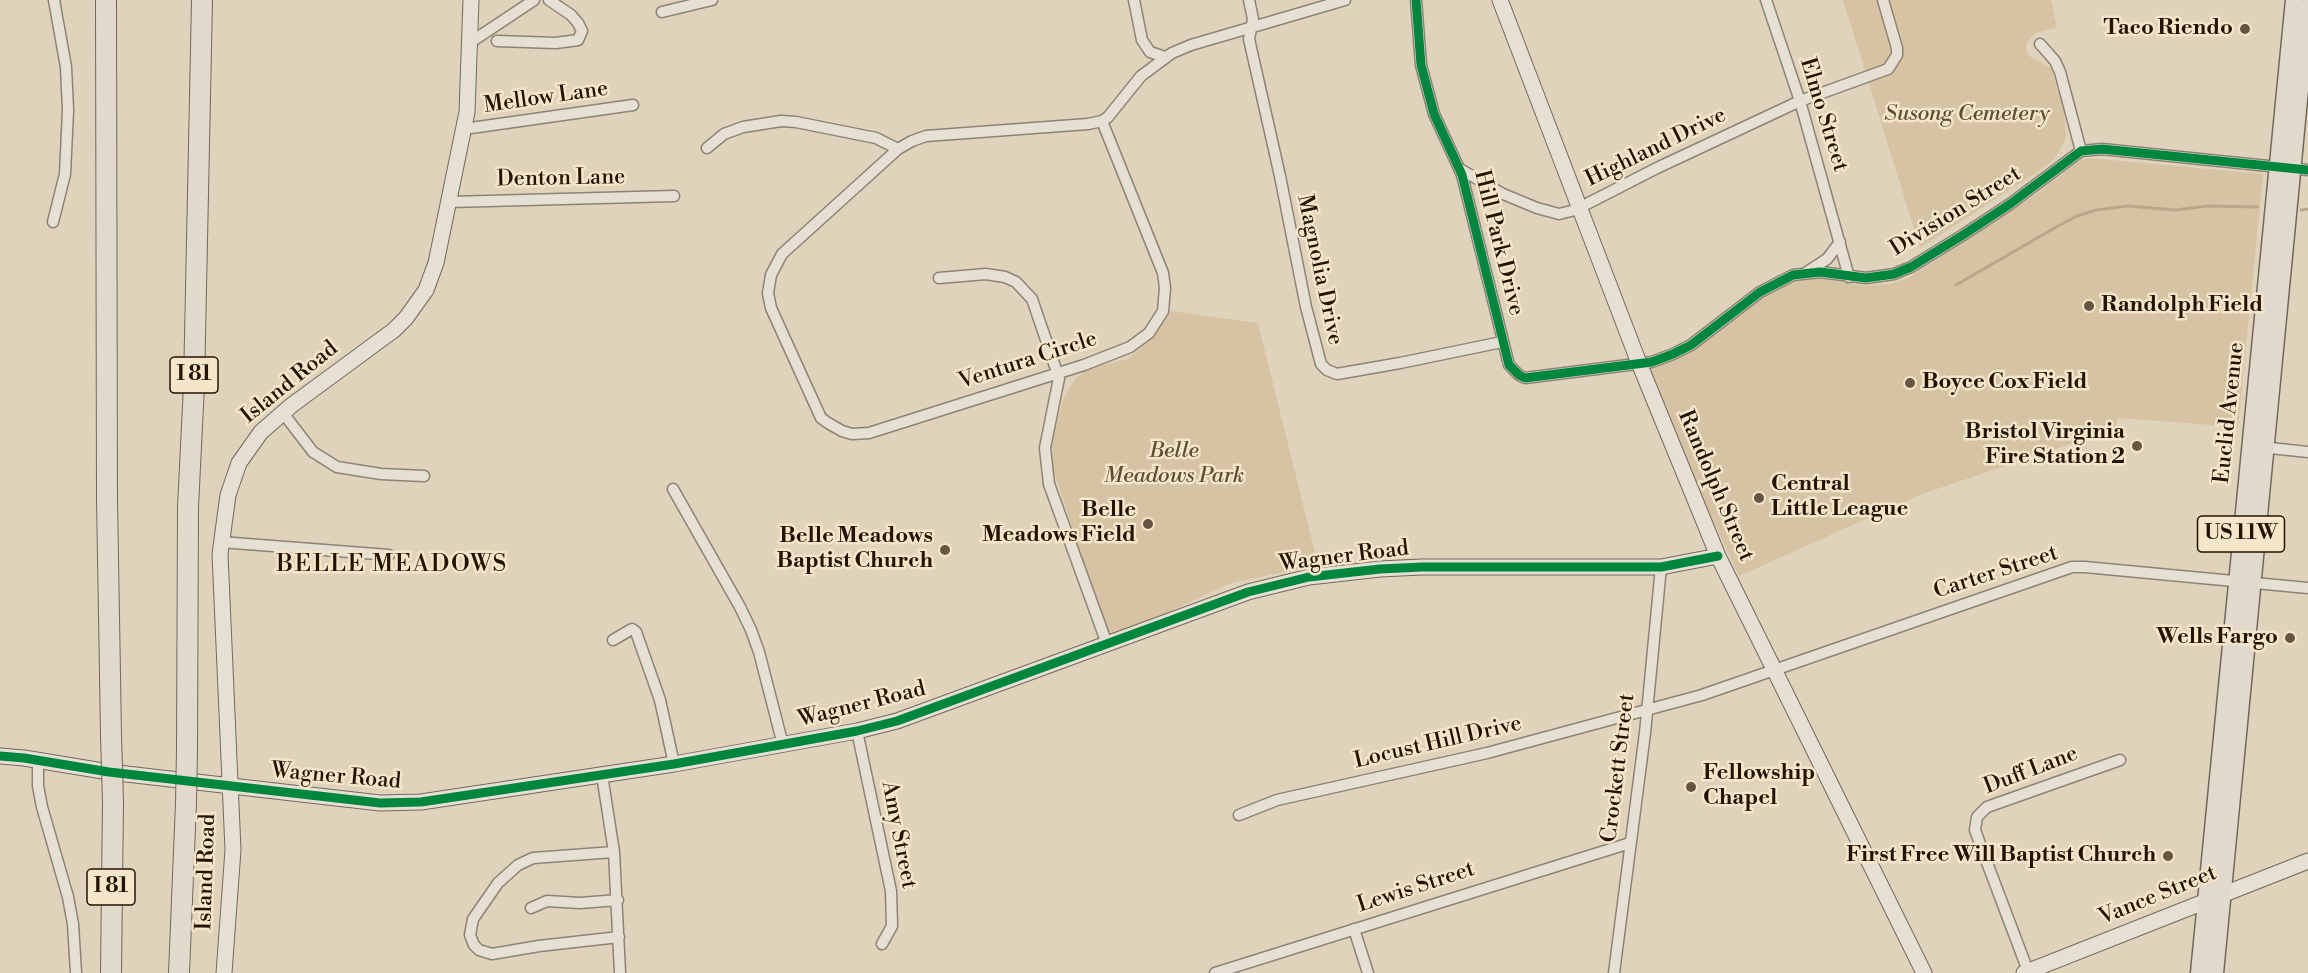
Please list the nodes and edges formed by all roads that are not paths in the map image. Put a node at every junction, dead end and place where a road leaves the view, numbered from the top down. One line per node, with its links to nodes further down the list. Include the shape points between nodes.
1 (54, 0): 35 (street, via 66,67 68,110 64,174)
2 (106, 0): 79 (highway, I 81, bridge)
3 (202, 0): 80 (highway, I 81, bridge)
4 (471, 0): 20 (street, Island Road)
5 (534, 0): 20 (street)
6 (549, 0): 19 (street, via 571,15 582,31 574,42)
7 (712, 0): 17 (street)
8 (1134, 0): 22 (street, via 1142,40 1150,52)
9 (1249, 0): 18 (street, Magnolia Drive)
10 (1345, 0): 18 (street)
11 (1416, 0): 30 (street, Hill Park Drive, via 1421,65 1434,114)
12 (1500, 0): 34 (street, Randolph Street)
13 (1766, 0): 23 (street, Elmo Street)
14 (1883, 0): 23 (street, Highland Drive, via 1897,45 1897,55 1888,69)
15 (2294, 0): 31 (main road, Euclid Avenue / US 11W)
16 (2308, 6): 31 (main road, Euclid Avenue / US 11W)
17 (662, 12)
18 (1252, 28): 22 (street, via 1191,45); 40 (street, Magnolia Drive, via 1249,39 1321,364 1337,374)
19 (497, 41)
20 (471, 42): 26 (street, Island Road)
21 (2040, 44): 29 (street, via 2060,72)
22 (1165, 57): 25 (street, via 1141,76)
23 (1800, 101): 34 (street, Highland Drive); 36 (street, Elmo Street)
24 (633, 105): 26 (street, Mellow Lane)
25 (1102, 121): 28 (street, Ventura Circle, via 926,136); 42 (street, Ventura Circle, via 1160,262 1164,303 1156,323 1140,341)
26 (464, 129): 33 (street, Island Road)
27 (707, 148): 28 (street, via 724,134 742,127 781,121 876,138)
28 (898, 149): 42 (street, Ventura Circle, via 782,254 771,275 771,308 821,418 842,431 869,433)
29 (2081, 151): 31 (street, via 2102,149); 38 (street, Division Street, via 2010,204 1911,267 1880,277)
30 (1460, 169): 34 (street, Highland Drive, via 1537,208 1559,214); 40 (street, Hill Park Drive)
31 (2292, 169): 44 (main road, Euclid Avenue / US 11W)
32 (674, 196): 33 (street, Denton Lane)
33 (450, 202): 43 (street, Island Road, via 433,273 414,308 394,330)
34 (1580, 208): 41 (street, Randolph Street)
35 (52, 222)
36 (1840, 242): 37 (street, via 1827,259); 38 (street, Elmo Street)
37 (1806, 273): 38 (street, Division Street); 41 (street, Division Street, via 1778,281 1760,292 1691,345 1652,362)
38 (1848, 277)
39 (939, 278): 42 (street, via 994,274 1016,282 1032,299)
40 (1502, 342): 41 (street, Hill Park Drive, via 1509,365 1525,378)
41 (1640, 363): 50 (street, Randolph Street)
42 (1057, 372): 55 (street, via 1059,384 1045,448 1046,471)
43 (283, 413): 46 (street, via 314,452 337,467); 48 (street, Island Road, via 257,437 239,463 228,495)
44 (2258, 447): 45 (street); 52 (main road, Euclid Avenue / US 11W)
45 (2308, 452)
46 (424, 476)
47 (673, 489): 59 (street, via 751,630)
48 (221, 542): 49 (street); 65 (street, Island Road)
49 (389, 555)
50 (1718, 556): 51 (street, Wagner Road); 56 (street, Randolph Street)
51 (1661, 567): 55 (street, Wagner Road, via 1422,567 1310,577 1248,592); 57 (street, Crockett Street)
52 (2244, 582): 53 (street, Carter Street); 56 (street, Carter Street, via 2072,567); 70 (main road, Euclid Avenue / US 11W); 72 (main road, Euclid Avenue / US 11W)
53 (2308, 588)
54 (613, 640): 63 (street, via 632,629 636,632 660,700)
55 (1107, 644): 58 (street, Wagner Road, via 897,721)
56 (1776, 669): 57 (street, Carter Street); 86 (street, Randolph Street)
57 (1647, 710): 66 (street, Locust Hill Drive, via 1487,753 1277,800); 67 (street, Crockett Street)
58 (857, 731): 59 (street, Wagner Road); 76 (street, Amy Street, via 891,891 892,926)
59 (783, 745): 63 (street, Wagner Road)
60 (0, 756): 61 (street, Wagner Road)
61 (38, 760): 65 (street, Wagner Road); 78 (street, via 42,807 73,924)
62 (2120, 760): 77 (street, Duff Lane, via 1987,807 1977,817 1975,830)
63 (674, 765): 64 (street, Wagner Road)
64 (602, 775): 65 (street, Wagner Road, via 395,804); 68 (street)
65 (231, 787): 81 (street, Island Road, via 232,884)
66 (1239, 815)
67 (1630, 843): 74 (street, Lewis Street); 85 (street, Crockett Street)
68 (614, 852): 71 (street); 75 (street, via 533,858 518,865 498,883 473,919 470,935 479,950 492,954)
69 (2308, 861): 70 (street, Vance Street)
70 (2222, 895): 72 (street, Vance Street); 88 (main road, Euclid Avenue / US 11W)
71 (618, 900): 73 (street, via 547,901); 75 (street)
72 (2206, 902): 77 (street, Vance Street); 87 (main road, Euclid Avenue / US 11W)
73 (531, 908)
74 (1354, 929): 83 (street, Lewis Street); 84 (street)
75 (619, 938): 82 (street)
76 (882, 944)
77 (2026, 972)
78 (76, 973)
79 (111, 973)
80 (179, 973)
81 (224, 973)
82 (620, 973)
83 (1215, 973)
84 (1368, 973)
85 (1614, 973)
86 (1924, 973)
87 (2199, 973)
88 (2215, 973)

